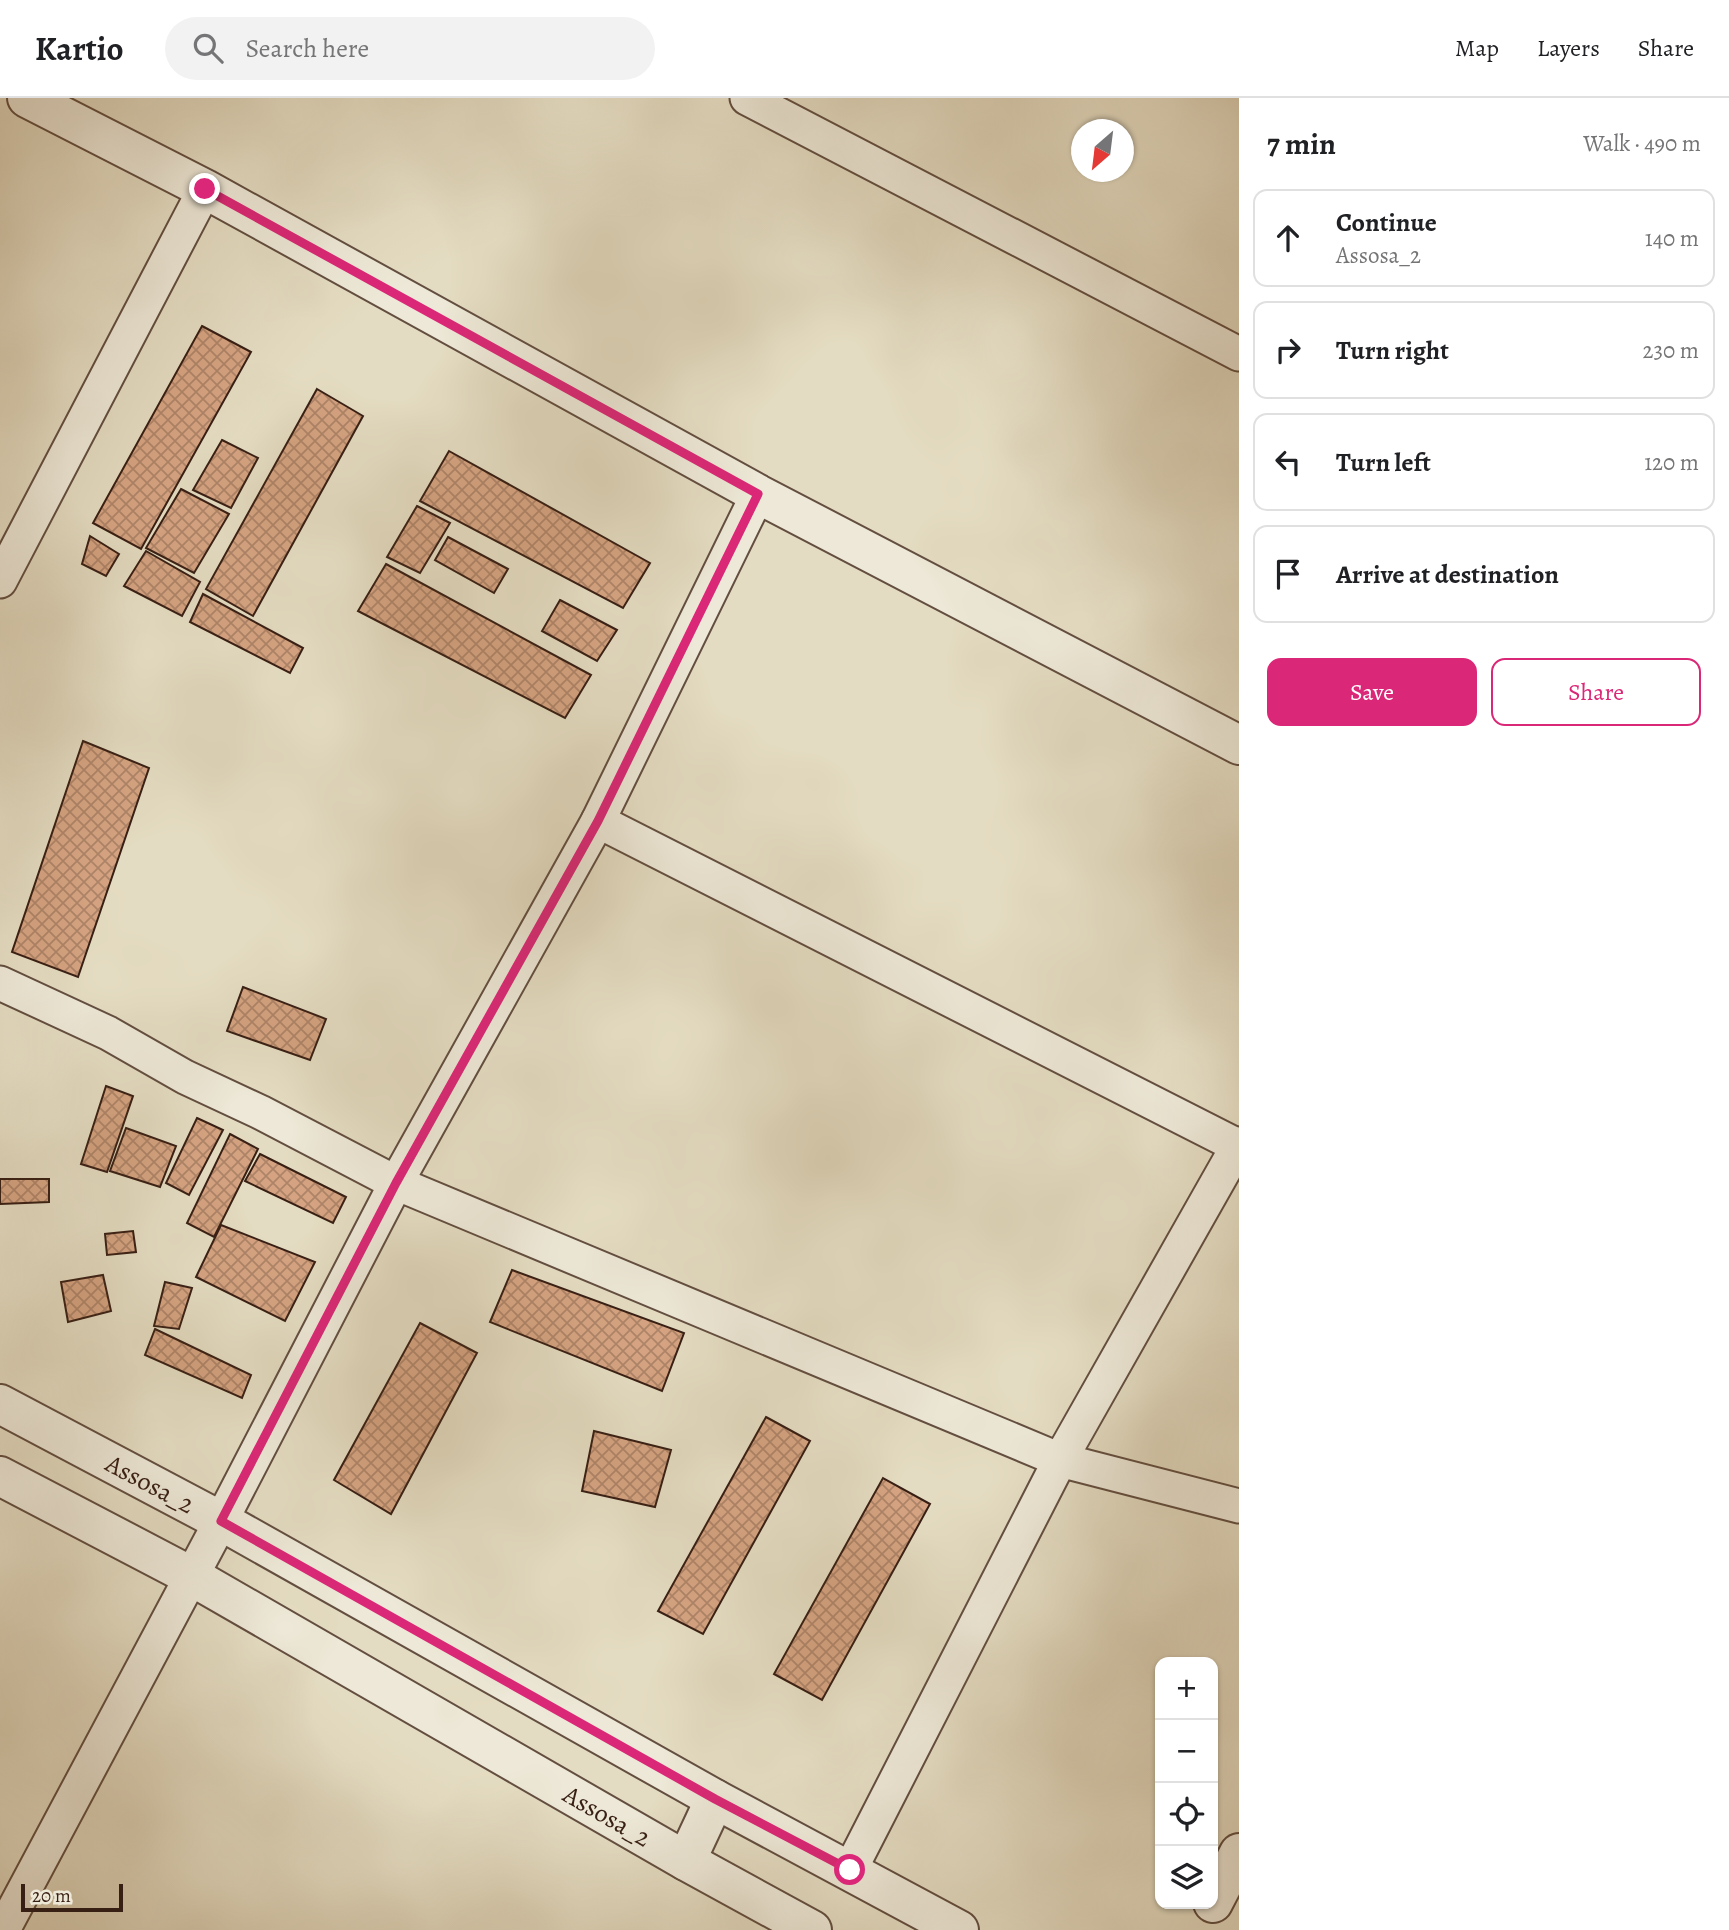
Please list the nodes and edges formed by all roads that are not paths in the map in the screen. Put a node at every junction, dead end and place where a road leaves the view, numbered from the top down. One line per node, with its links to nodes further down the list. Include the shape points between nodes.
1 (27, 98): 3 (street)
2 (747, 98): 4 (street)
3 (205, 189): 5 (street); 6 (street)
4 (1239, 354)
5 (758, 494): 7 (street); 8 (street)
6 (0, 580)
7 (1239, 744)
8 (598, 821): 10 (street); 11 (street)
9 (0, 983): 11 (street, via 108,1033)
10 (1238, 1145): 13 (street)
11 (396, 1183): 13 (street); 16 (street)
12 (0, 1404): 16 (street, Assosa_2)
13 (1060, 1460): 15 (street); 21 (street)
14 (0, 1476): 17 (street, Assosa_2)
15 (1239, 1506)
16 (221, 1521): 17 (street); 18 (street, Assosa_2)
17 (191, 1576): 20 (street, Assosa_2); 24 (street)
18 (715, 1799): 20 (street); 21 (street, Assosa_2)
19 (1239, 1853): 22 (street)
20 (686, 1861): 25 (street, Assosa_2)
21 (850, 1870): 26 (street, Assosa_2)
22 (1218, 1893)
23 (1210, 1909): 27 (street)
24 (4, 1930)
25 (812, 1930)
26 (959, 1930)
27 (1198, 1930)

